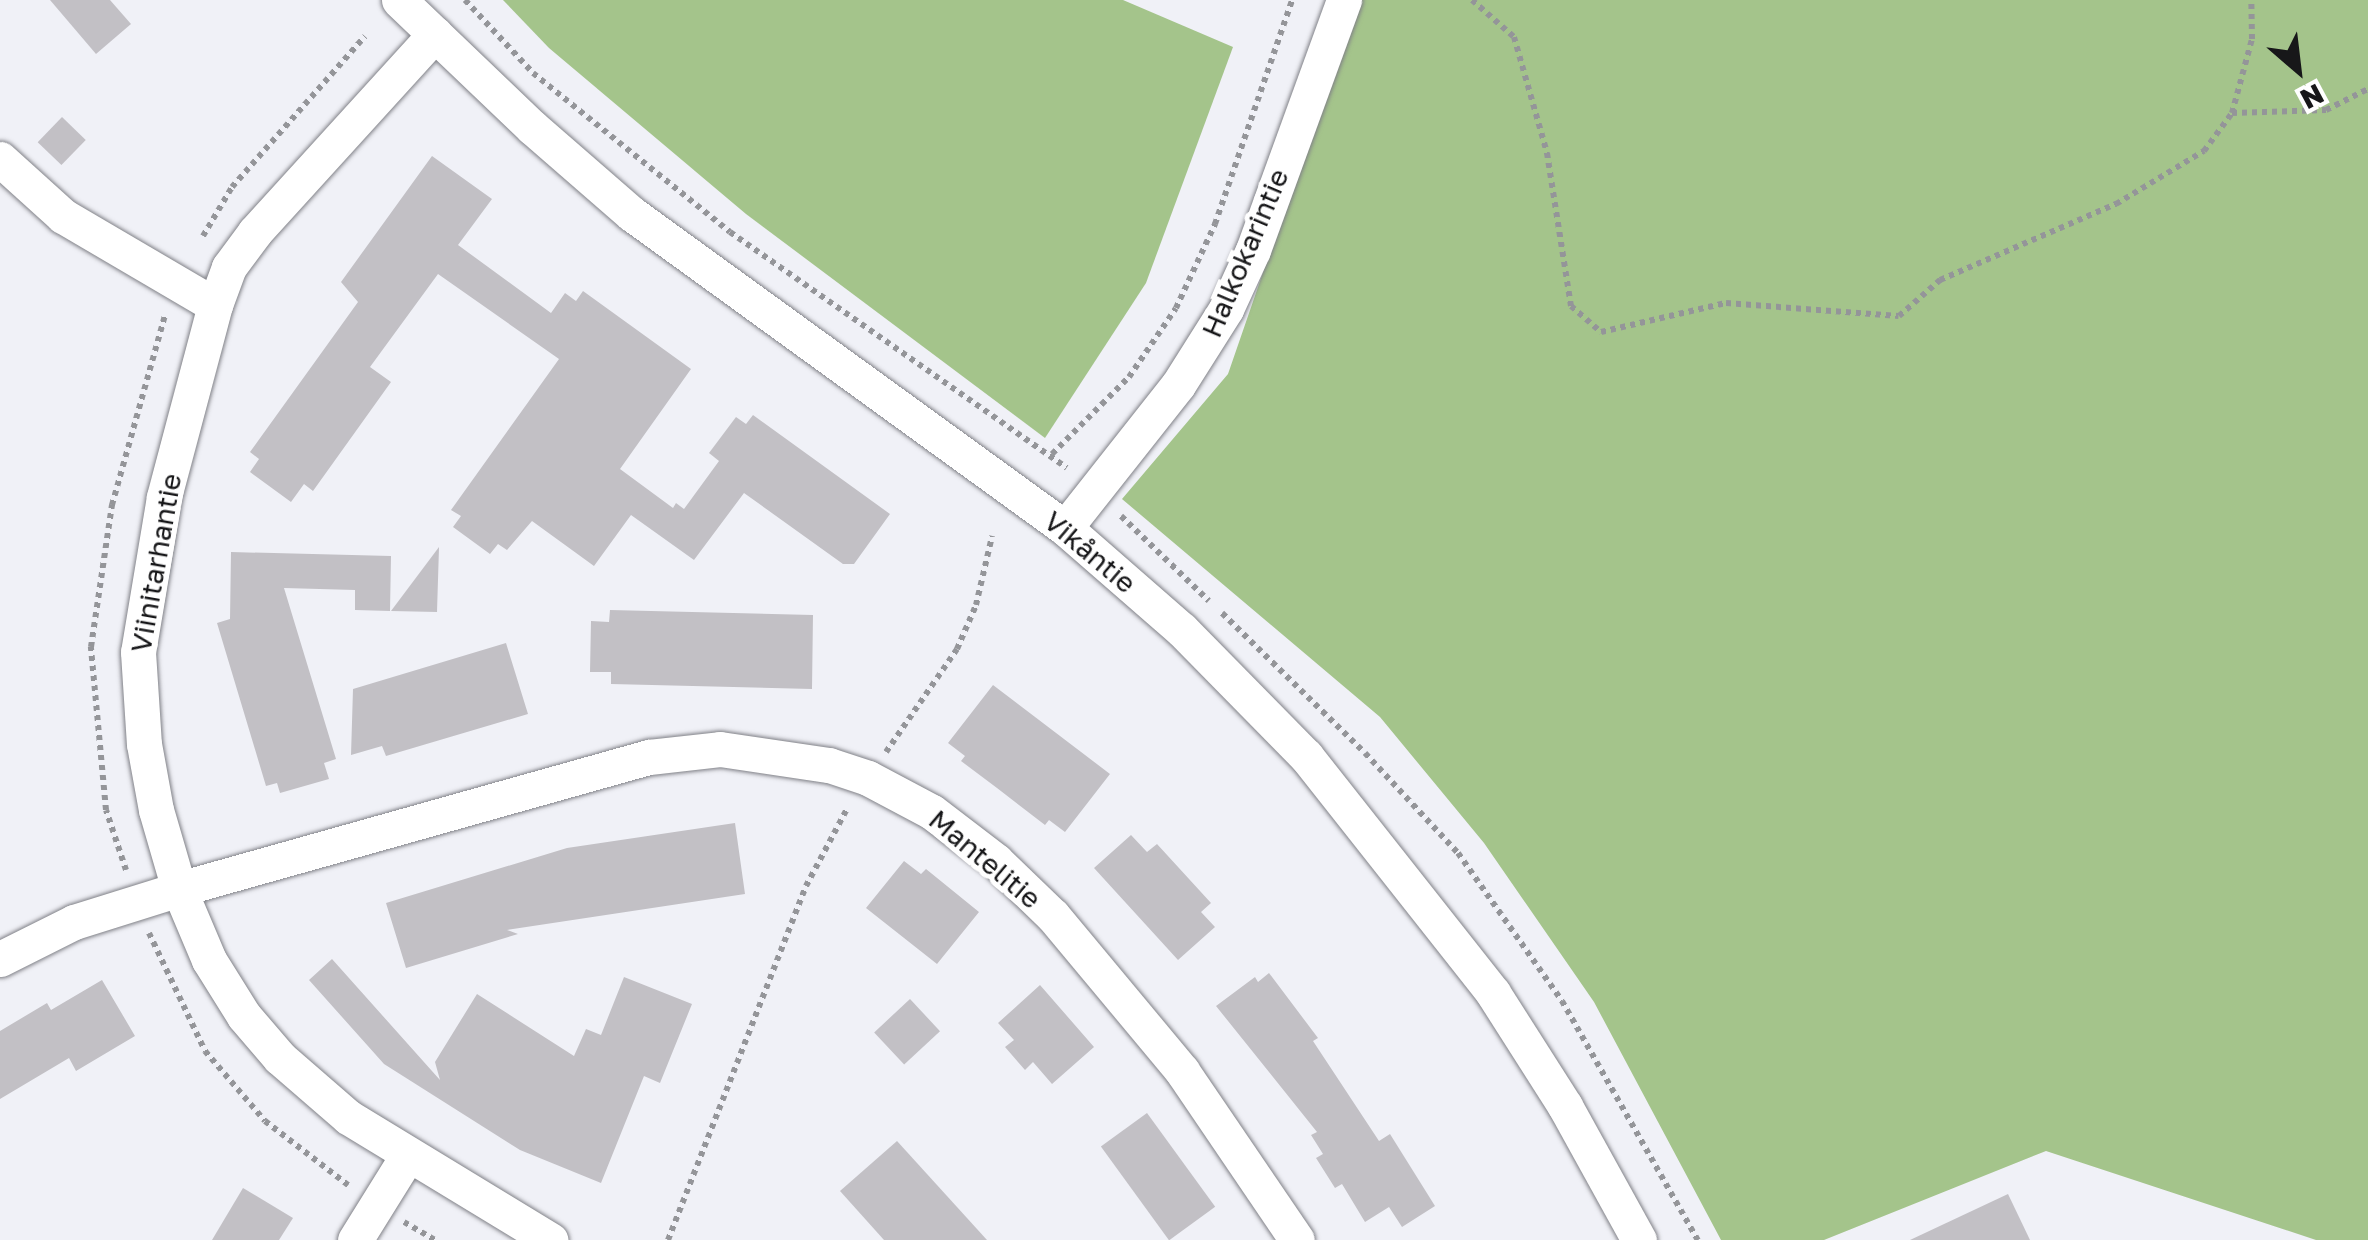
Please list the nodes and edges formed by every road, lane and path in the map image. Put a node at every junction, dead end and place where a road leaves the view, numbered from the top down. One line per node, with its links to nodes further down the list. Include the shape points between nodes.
1 (400, 0): 6 (street, Vikåntie)
2 (1292, 0): 13 (path, via 1215,224 1176,308 1129,377)
3 (1344, 0): 14 (street, Halkokarintie, via 1226,308 1178,385)
4 (1472, 0): 9 (path, via 1514,37 1548,153 1570,306 1601,332 1726,303 1899,316 1940,280 2116,204 2204,151)
5 (2251, 0): 9 (path, via 2252,39)
6 (435, 34): 12 (street, Viinitarhantie, via 255,232 230,267); 14 (street, Vikåntie, via 632,214)
7 (366, 36): 11 (path, via 232,188)
8 (2368, 89): 9 (path, via 2326,110)
9 (2232, 113)
10 (0, 159): 11 (street, via 63,216)
11 (176, 282): 12 (street); 18 (path, via 112,504 92,646 106,810)
12 (215, 305): 17 (street, Viinitarhantie, via 164,497 138,652 144,744)
13 (1052, 454)
14 (1064, 528): 27 (street, Vikåntie, via 1182,630 1306,756 1413,887 1565,1106)
15 (992, 536): 16 (path, via 976,605 957,649)
16 (868, 778): 17 (street, Mantelitie, via 778,754 720,749 649,757); 25 (path, via 806,886); 26 (street, Mantelitie, via 932,812 1054,916 1182,1071)
17 (179, 890): 18 (street, Mantelitie); 20 (street, Viinitarhantie, via 209,960 268,1044 348,1117)
18 (136, 903): 19 (street, Mantelitie, via 74,922); 21 (path, via 205,1050 265,1121)
19 (0, 959)
20 (408, 1155): 21 (street); 24 (street, Viinitarhantie)
21 (377, 1207): 22 (street); 23 (path)
22 (356, 1240)
23 (435, 1240)
24 (550, 1240)
25 (668, 1240)
26 (1298, 1240)
27 (1638, 1240)

